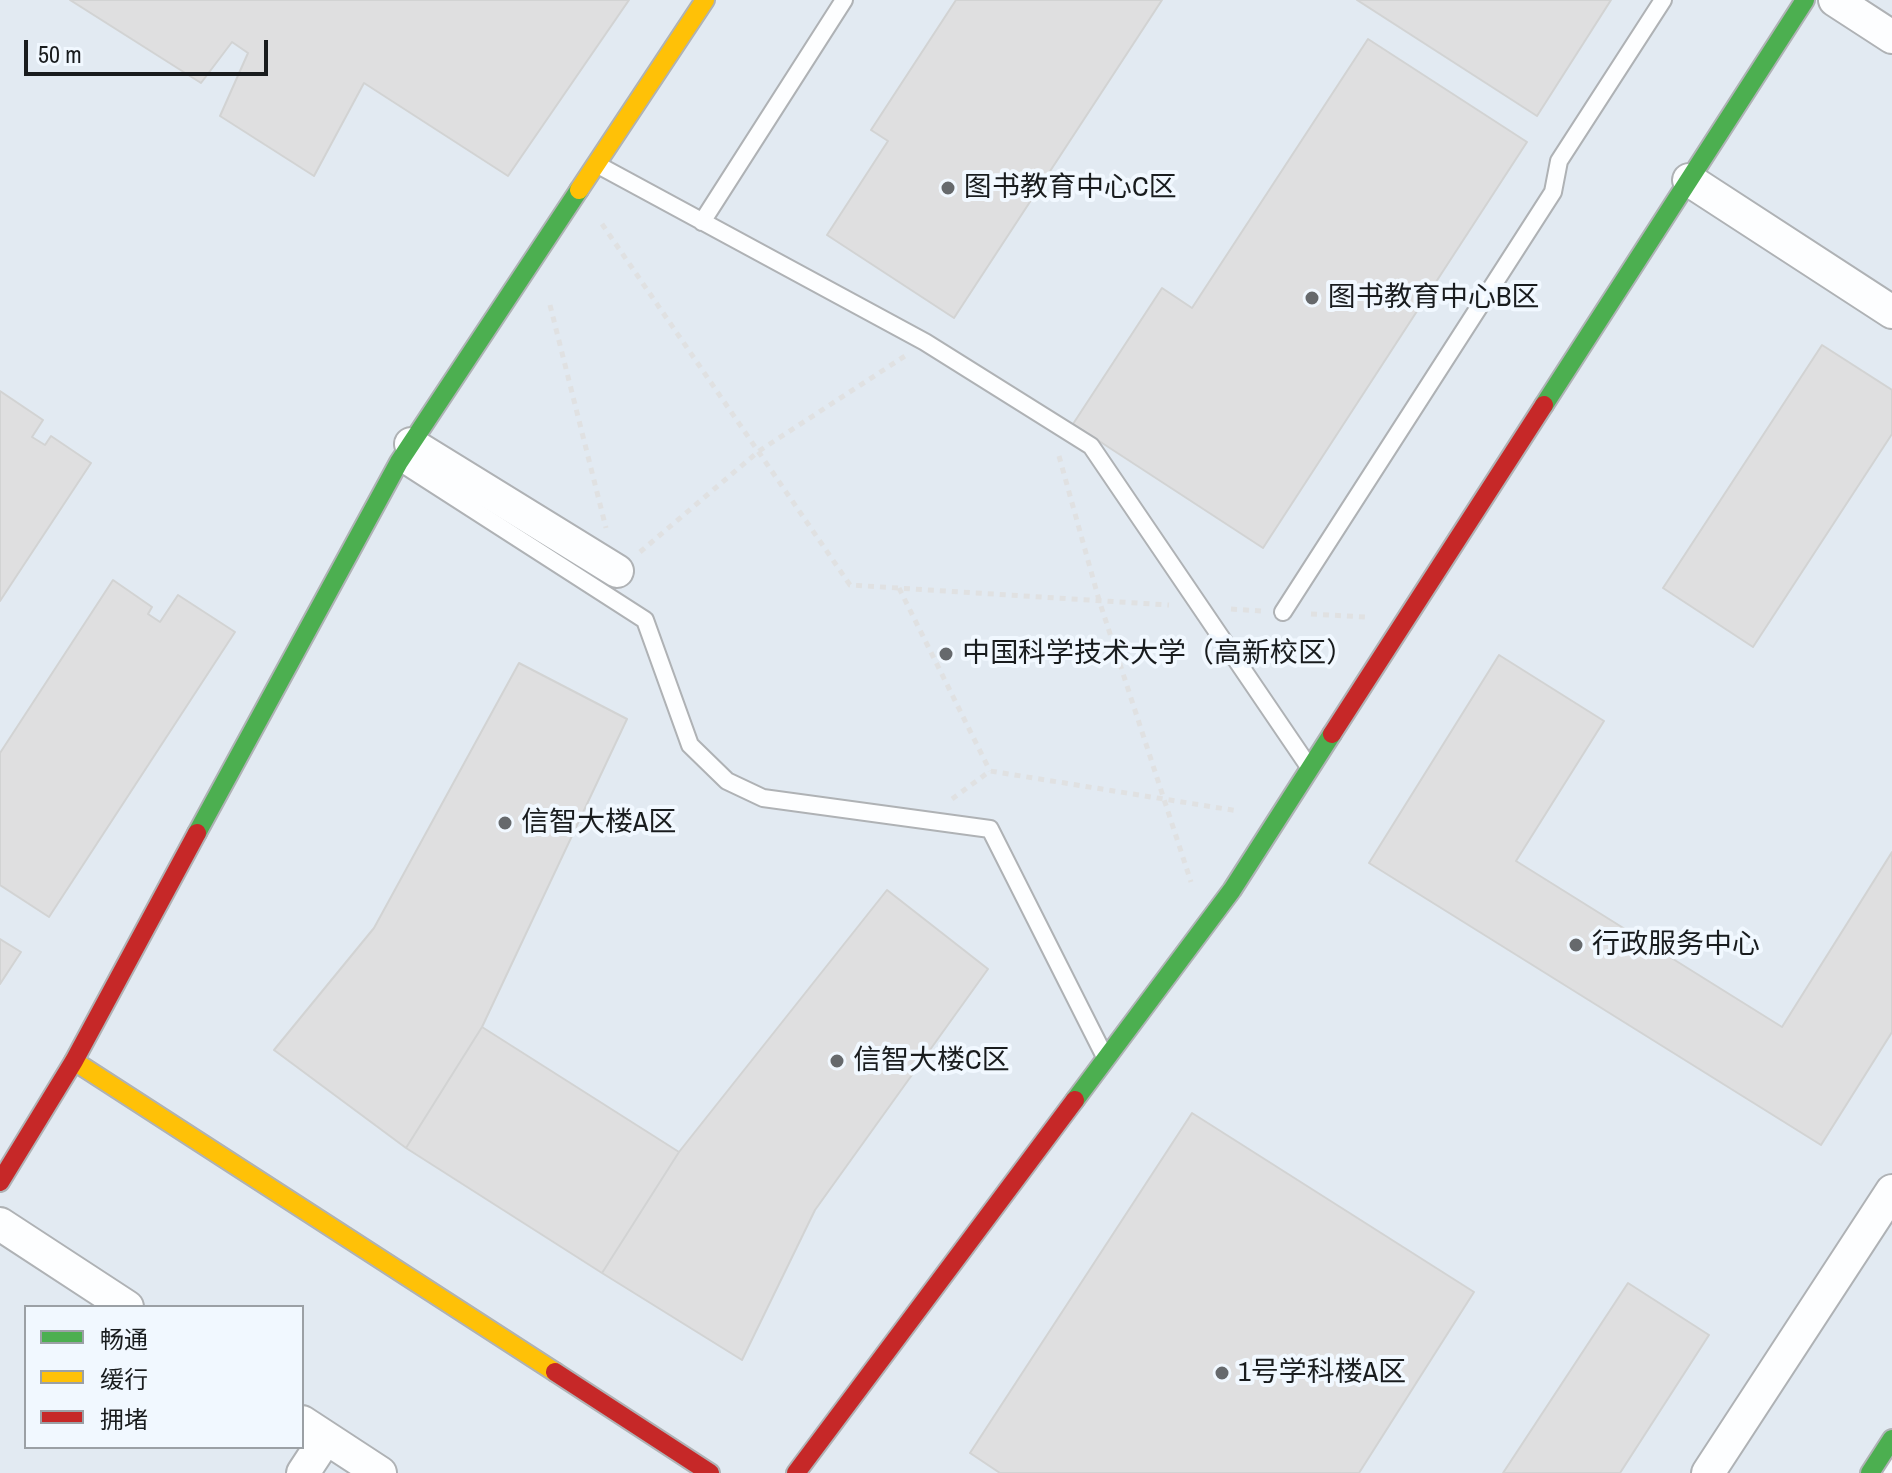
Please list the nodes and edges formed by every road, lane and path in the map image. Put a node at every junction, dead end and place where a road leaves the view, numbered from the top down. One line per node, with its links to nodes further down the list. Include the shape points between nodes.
1 (705, 0): 7 (street)
2 (844, 0): 10 (lane)
3 (1663, 0): 21 (lane, via 1559,161 1553,192)
4 (1805, 0): 8 (street)
5 (1835, 0): 6 (street)
6 (1892, 37)
7 (596, 165): 9 (street); 10 (lane)
8 (1689, 180): 12 (street); 22 (street)
9 (579, 191): 11 (street); 15 (path)
10 (702, 222): 13 (lane)
11 (537, 254): 16 (street); 17 (path)
12 (1892, 312)
13 (925, 342): 14 (lane); 15 (path)
14 (1049, 420): 19 (path); 20 (lane, via 1091,446)
15 (759, 451): 17 (path); 18 (path, via 850,585)
16 (405, 453): 17 (street); 27 (lane, via 645,620 690,745 727,781 763,798); 30 (street)
17 (617, 571)
18 (899, 588): 19 (path); 24 (path)
19 (1099, 600): 20 (path); 25 (path)
20 (1200, 607): 21 (path); 23 (lane)
21 (1283, 612): 22 (path)
22 (1406, 620): 23 (street)
23 (1310, 768): 26 (street)
24 (990, 771): 25 (path); 27 (path)
25 (1164, 799): 26 (path); 28 (path)
26 (1278, 817): 28 (street)
27 (923, 820): 29 (lane, via 990,829)
28 (1205, 925): 29 (street)
29 (1106, 1059): 40 (street)
30 (74, 1061): 31 (street); 39 (street)
31 (0, 1182)
32 (1892, 1191): 41 (street)
33 (0, 1224): 34 (street)
34 (124, 1305)
35 (314, 1430): 37 (street); 38 (street)
36 (1892, 1439): 42 (street)
37 (303, 1473)
38 (380, 1473)
39 (710, 1473)
40 (796, 1473)
41 (1708, 1473)
42 (1870, 1473)

